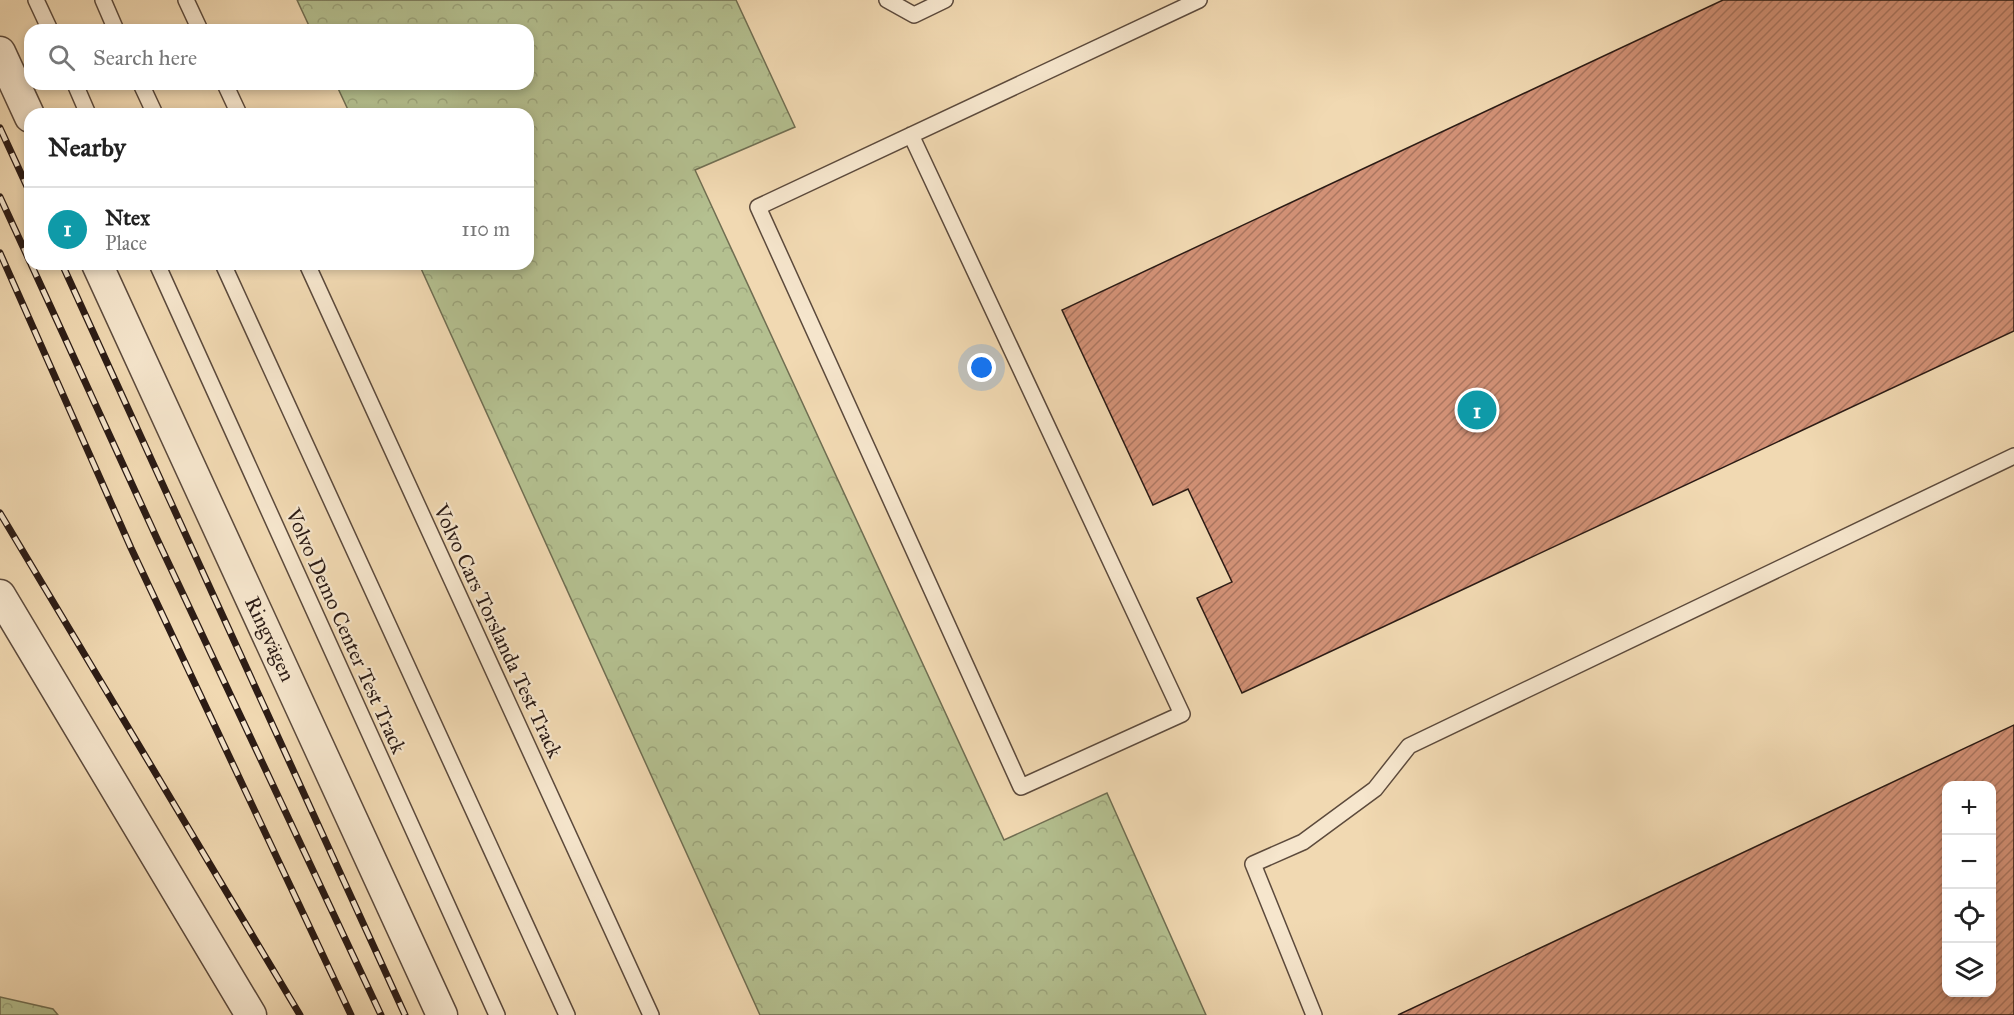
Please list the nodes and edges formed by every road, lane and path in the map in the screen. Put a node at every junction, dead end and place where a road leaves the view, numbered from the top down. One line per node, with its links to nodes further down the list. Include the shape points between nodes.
1 (36, 0): 7 (lane)
2 (103, 0): 8 (lane)
3 (186, 0): 9 (lane)
4 (887, 0): 5 (lane, via 914,15)
5 (945, 0)
6 (1199, 0): 18 (lane)
7 (47, 24)
8 (113, 24)
9 (197, 24)
10 (0, 52): 14 (street)
11 (78, 90): 15 (lane)
12 (144, 90): 16 (lane)
13 (228, 90): 17 (lane)
14 (26, 108)
15 (85, 108)
16 (152, 108)
17 (235, 108)
18 (912, 135): 18 (lane, via 758,207 1021,787 1182,714)
19 (100, 270): 26 (street, Ringvägen)
20 (160, 270): 27 (lane, Volvo Demo Center Test Track)
21 (226, 270): 28 (lane)
22 (310, 270): 29 (lane, Volvo Cars Torslanda Test Track)
23 (2014, 456): 30 (lane, via 1409,746 1375,789 1303,842 1253,864)
24 (0, 595): 25 (street)
25 (251, 1015)
26 (442, 1015)
27 (497, 1015)
28 (567, 1015)
29 (651, 1015)
30 (1314, 1015)

